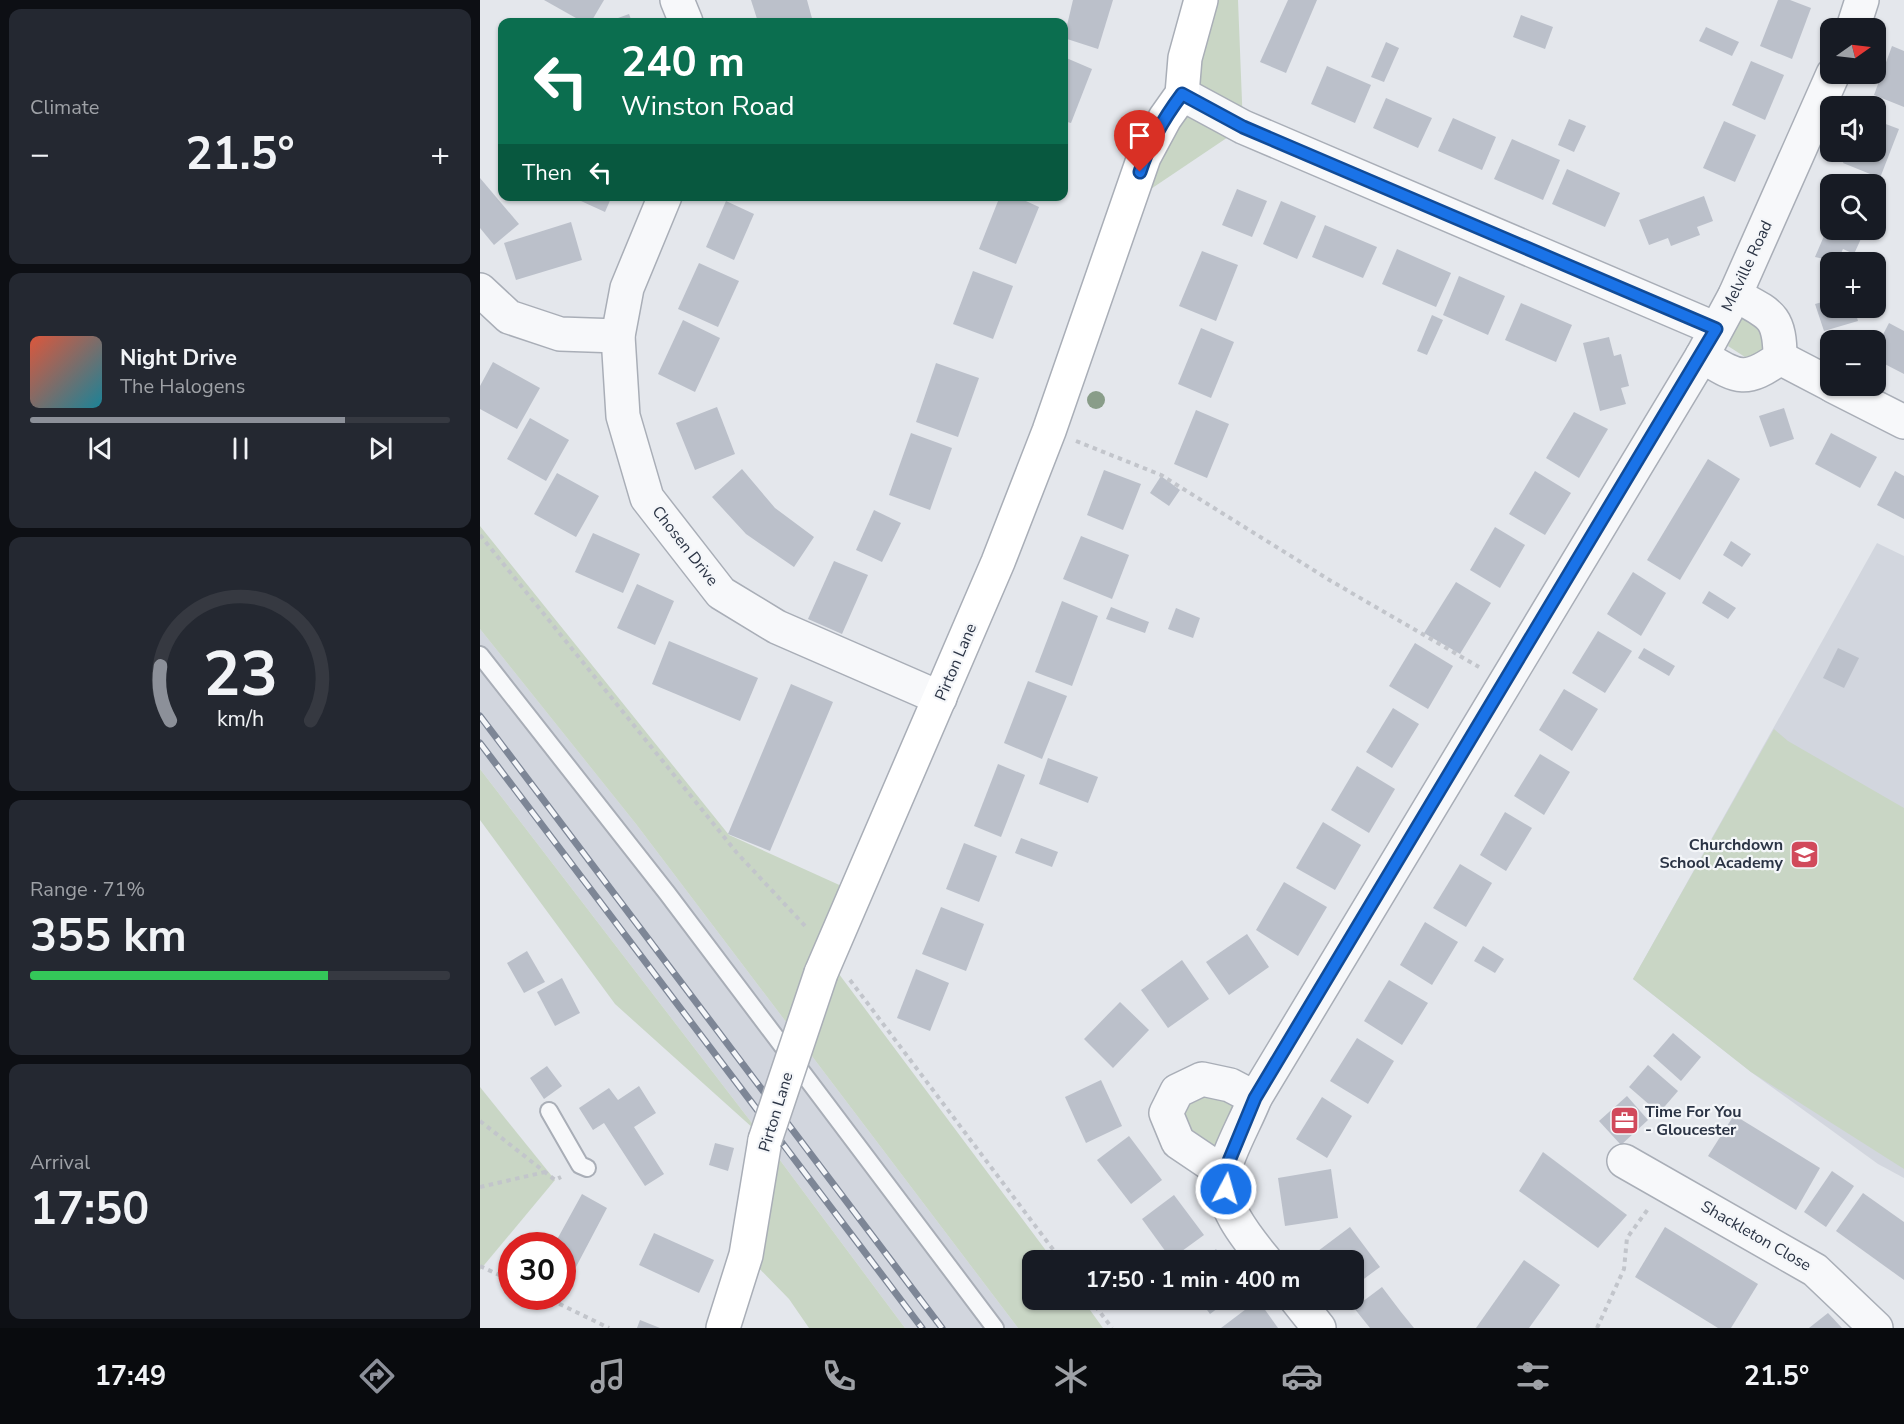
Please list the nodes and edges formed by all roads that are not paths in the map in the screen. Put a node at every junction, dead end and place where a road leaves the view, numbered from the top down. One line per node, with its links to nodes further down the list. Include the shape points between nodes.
1 (677, 0): 4 (street)
2 (1201, 0): 7 (street, via 1185,58)
3 (1862, 0): 5 (street)
4 (684, 18)
5 (1856, 18)
6 (1829, 84): 10 (street, Melville Road)
7 (1182, 94): 12 (street, via 1243,127); 18 (street, Pirton Lane, via 1144,157 1049,431)
8 (663, 201): 11 (street, Chosen Drive, via 627,288)
9 (480, 290): 11 (street, via 509,317 560,334)
10 (1735, 295): 12 (street, Melville Road); 13 (street, via 1769,313 1780,333)
11 (618, 336): 18 (street, Chosen Drive, via 623,416 647,498 721,593 777,627)
12 (1709, 343): 13 (street, via 1734,376 1760,373); 19 (street, Melville Road)
13 (1780, 358): 14 (street)
14 (1820, 379)
15 (1853, 396): 16 (street)
16 (1904, 422)
17 (480, 656): 27 (lane, via 667,893)
18 (940, 698): 26 (street, Pirton Lane, bridge, via 825,962 765,1140 746,1255)
19 (1255, 1098): 23 (street, Melville Road); 23 (street, via 1230,1085 1202,1079 1177,1090 1166,1113 1178,1142)
20 (549, 1111): 22 (lane)
21 (1624, 1161): 29 (street, Shackleton Close, via 1815,1270)
22 (584, 1167)
23 (1224, 1173): 24 (street, Melville Road, via 1228,1205)
24 (1257, 1250)
25 (1305, 1310): 28 (street)
26 (723, 1328)
27 (995, 1328)
28 (1319, 1328)
29 (1876, 1328)

